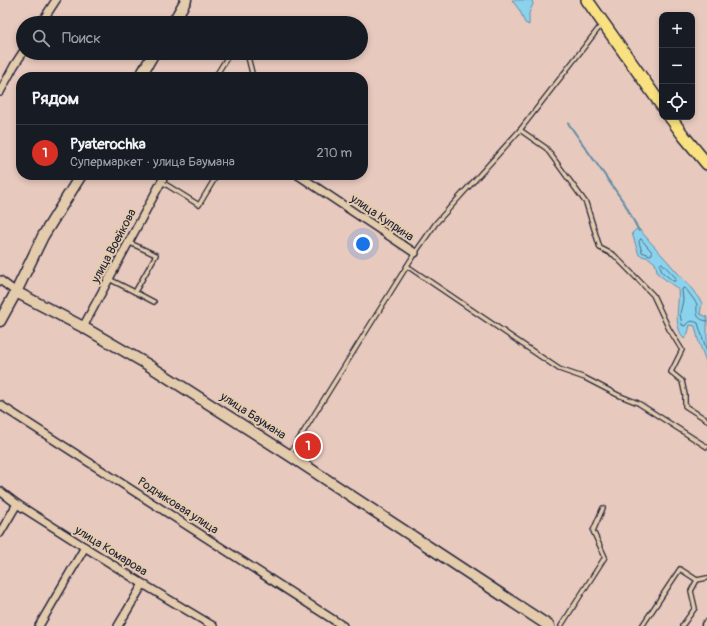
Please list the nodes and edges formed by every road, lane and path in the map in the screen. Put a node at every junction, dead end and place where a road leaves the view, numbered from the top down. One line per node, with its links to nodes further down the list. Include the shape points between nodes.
1 (56, 0): 4 (street)
2 (186, 0): 5 (street)
3 (587, 0): 6 (main road)
4 (46, 16)
5 (176, 16)
6 (603, 23): 15 (main road); 17 (lane)
7 (18, 60): 14 (street)
8 (150, 60): 11 (street)
9 (226, 60): 12 (lane)
10 (249, 60): 13 (lane)
11 (143, 72)
12 (218, 72)
13 (252, 72)
14 (0, 92)
15 (659, 102)
16 (672, 120): 18 (main road)
17 (520, 130): 24 (lane, via 436,224); 34 (lane, via 546,148 586,203 600,248 614,255 653,295 682,350 671,372 682,381 685,406)
18 (707, 164)
19 (77, 180): 28 (street, via 44,236)
20 (214, 180): 22 (lane, via 199,205)
21 (306, 180): 24 (street, улица Куприна)
22 (161, 182): 23 (street, улица Воейкова)
23 (128, 242): 26 (street, улица Воейкова); 29 (lane, via 156,255)
24 (415, 253): 25 (lane)
25 (407, 266): 35 (lane, via 559,369 585,378 638,403); 36 (lane)
26 (109, 279): 29 (lane); 32 (street, улица Воейкова)
27 (0, 280): 28 (street)
28 (16, 292): 31 (street); 32 (street, улица Баумана)
29 (136, 292): 30 (lane)
30 (154, 302)
31 (0, 321)
32 (83, 327): 36 (street, улица Баумана, via 145,363)
33 (0, 405): 49 (street, Родниковая улица)
34 (707, 420)
35 (707, 447)
36 (289, 455): 50 (street, улица Баумана)
37 (0, 491): 38 (street, улица Комарова)
38 (16, 504): 40 (street); 41 (street, улица Комарова)
39 (603, 508): 51 (lane, via 593,531 605,557)
40 (0, 533)
41 (85, 547): 44 (street, улица Комарова); 46 (street)
42 (707, 578): 43 (lane)
43 (697, 580): 52 (lane, via 680,569); 53 (lane, via 691,591 695,608)
44 (143, 584): 45 (street, улица Комарова); 47 (street)
45 (203, 623): 48 (street, улица Комарова)
46 (39, 626)
47 (118, 626)
48 (213, 626)
49 (343, 626)
50 (549, 626)
51 (561, 626)
52 (642, 626)
53 (682, 626)

